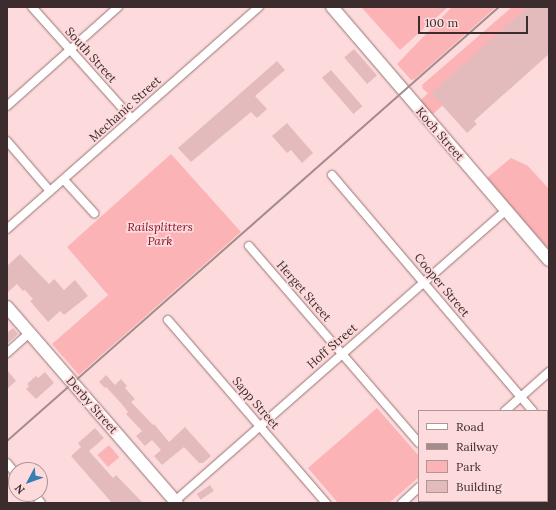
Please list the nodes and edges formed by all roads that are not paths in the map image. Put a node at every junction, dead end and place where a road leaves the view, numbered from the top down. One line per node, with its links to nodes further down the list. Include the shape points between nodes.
1 (32, 7): 5 (street, South Street)
2 (118, 7): 5 (street)
3 (259, 7): 7 (street, Mechanic Street)
4 (332, 7): 12 (street, Koch Street)
5 (70, 50): 6 (street); 7 (street, South Street)
6 (7, 106)
7 (132, 119): 10 (street, Mechanic Street)
8 (7, 140): 11 (street)
9 (332, 175): 17 (street, Cooper Street)
10 (64, 180): 11 (street, Mechanic Street); 13 (street)
11 (50, 191): 14 (street, Mechanic Street)
12 (506, 210): 16 (street, Koch Street); 17 (street, Hoff Street)
13 (94, 213)
14 (7, 229)
15 (249, 246): 22 (street, Herget Street)
16 (549, 260)
17 (424, 282): 22 (street, Hoff Street); 24 (street, Cooper Street)
18 (7, 307): 20 (street, Derby Street)
19 (168, 320): 27 (street, Sapp Street)
20 (30, 333): 21 (street); 30 (street, Derby Street)
21 (7, 353)
22 (342, 353): 27 (street, Hoff Street); 28 (street, Herget Street)
23 (549, 372): 24 (street)
24 (521, 397): 25 (street); 26 (street, Cooper Street)
25 (505, 410)
26 (532, 410)
27 (260, 426): 30 (street, Hoff Street); 31 (street, Sapp Street)
28 (418, 442)
29 (418, 489): 32 (street)
30 (176, 502)
31 (326, 503)
32 (402, 503)

